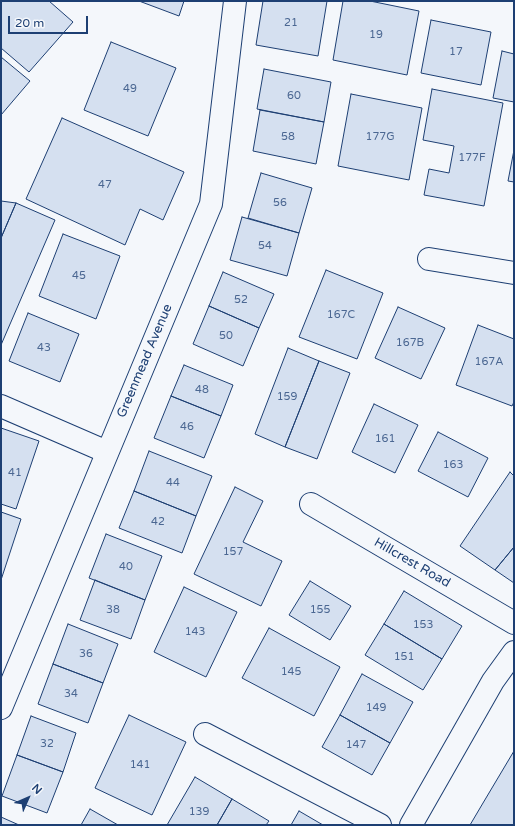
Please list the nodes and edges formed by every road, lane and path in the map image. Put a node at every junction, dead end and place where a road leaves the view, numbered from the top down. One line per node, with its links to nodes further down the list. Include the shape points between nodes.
1 (235, 1): 5 (street, Greenmead Avenue, via 211,204)
2 (429, 259): 3 (street)
3 (514, 273)
4 (1, 406): 5 (street)
5 (107, 452): 9 (street, Greenmead Avenue)
6 (311, 504): 7 (street, Hillcrest Road)
7 (514, 623)
8 (514, 652): 12 (street, via 493,681)
9 (1, 708)
10 (205, 734): 11 (street)
11 (380, 825)
12 (411, 825)

